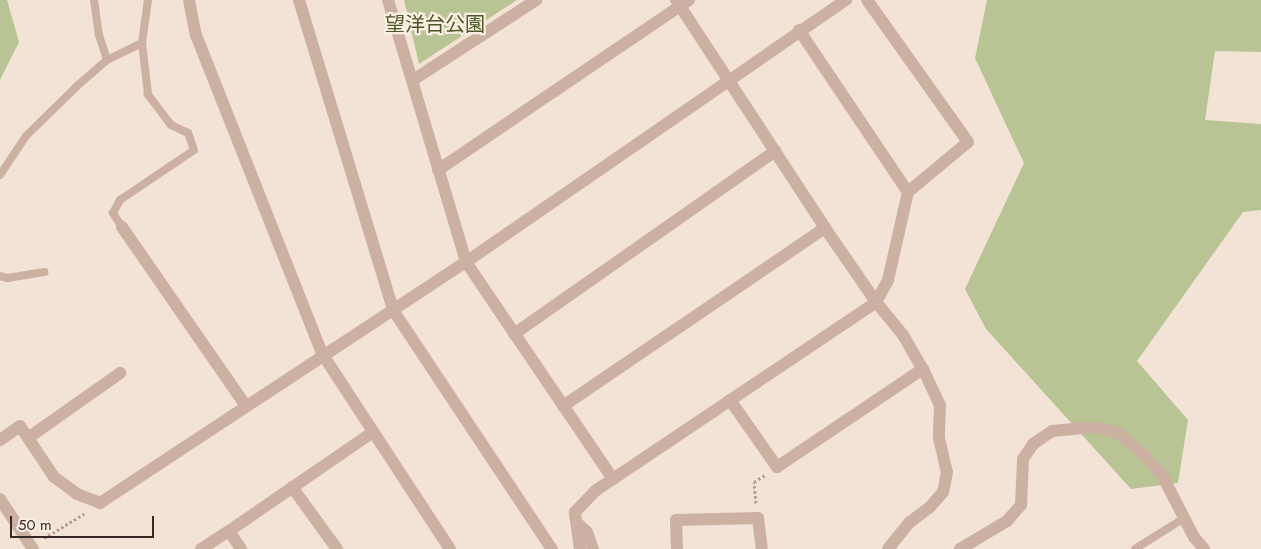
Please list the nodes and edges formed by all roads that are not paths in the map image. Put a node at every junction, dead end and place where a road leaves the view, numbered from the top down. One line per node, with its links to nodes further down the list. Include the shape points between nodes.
1 (94, 0): 12 (lane, via 99,35)
2 (148, 0): 11 (lane)
3 (189, 0): 27 (street, via 196,35)
4 (299, 0): 25 (street)
5 (388, 0): 13 (street)
6 (536, 0): 13 (street)
7 (846, 0): 10 (street)
8 (867, 0): 18 (street, via 968,142)
9 (682, 2): 14 (street); 16 (street)
10 (800, 30): 14 (street); 18 (street)
11 (142, 43): 12 (lane); 19 (lane, via 148,94 170,125 188,133 194,150 120,200 113,213)
12 (107, 60): 17 (lane, via 26,136)
13 (413, 80): 16 (street)
14 (729, 81): 15 (street); 21 (street)
15 (775, 151): 20 (street); 26 (street)
16 (438, 170): 21 (street)
17 (0, 175)
18 (908, 192): 24 (street, via 888,280)
19 (122, 227): 31 (street)
20 (825, 228): 24 (street); 32 (street)
21 (466, 262): 25 (street); 26 (street)
22 (45, 272): 23 (lane, via 7,278)
23 (0, 276)
24 (876, 302): 28 (street, via 903,335); 30 (street)
25 (393, 310): 27 (street); 47 (street)
26 (514, 334): 32 (street)
27 (323, 355): 31 (street); 33 (street)
28 (923, 369): 30 (street, via 778,467); 52 (street, via 940,405 939,438 947,472 943,492 930,507 908,523)
29 (120, 373): 34 (street)
30 (730, 400): 36 (street)
31 (246, 406): 34 (street, via 100,503 77,494 54,477)
32 (563, 406): 36 (street)
33 (373, 432): 37 (street); 46 (street)
34 (28, 438): 35 (street, via 20,426)
35 (0, 440)
36 (613, 479): 40 (street, via 576,512)
37 (292, 487): 41 (street); 45 (street)
38 (0, 499): 42 (street)
39 (1184, 518): 53 (street, via 1163,477 1146,456 1118,433 1094,427 1052,431 1033,444 1022,458 1020,505 1007,521); 54 (lane); 55 (street)
40 (576, 523): 48 (street); 49 (street, via 587,532)
41 (229, 531): 43 (street); 44 (street)
42 (32, 548)
43 (202, 549)
44 (241, 549)
45 (337, 549)
46 (450, 549)
47 (552, 549)
48 (580, 549)
49 (593, 549)
50 (677, 549): 51 (street, via 676,520 758,518)
51 (762, 549)
52 (888, 549)
53 (960, 549)
54 (1135, 549)
55 (1204, 549)

